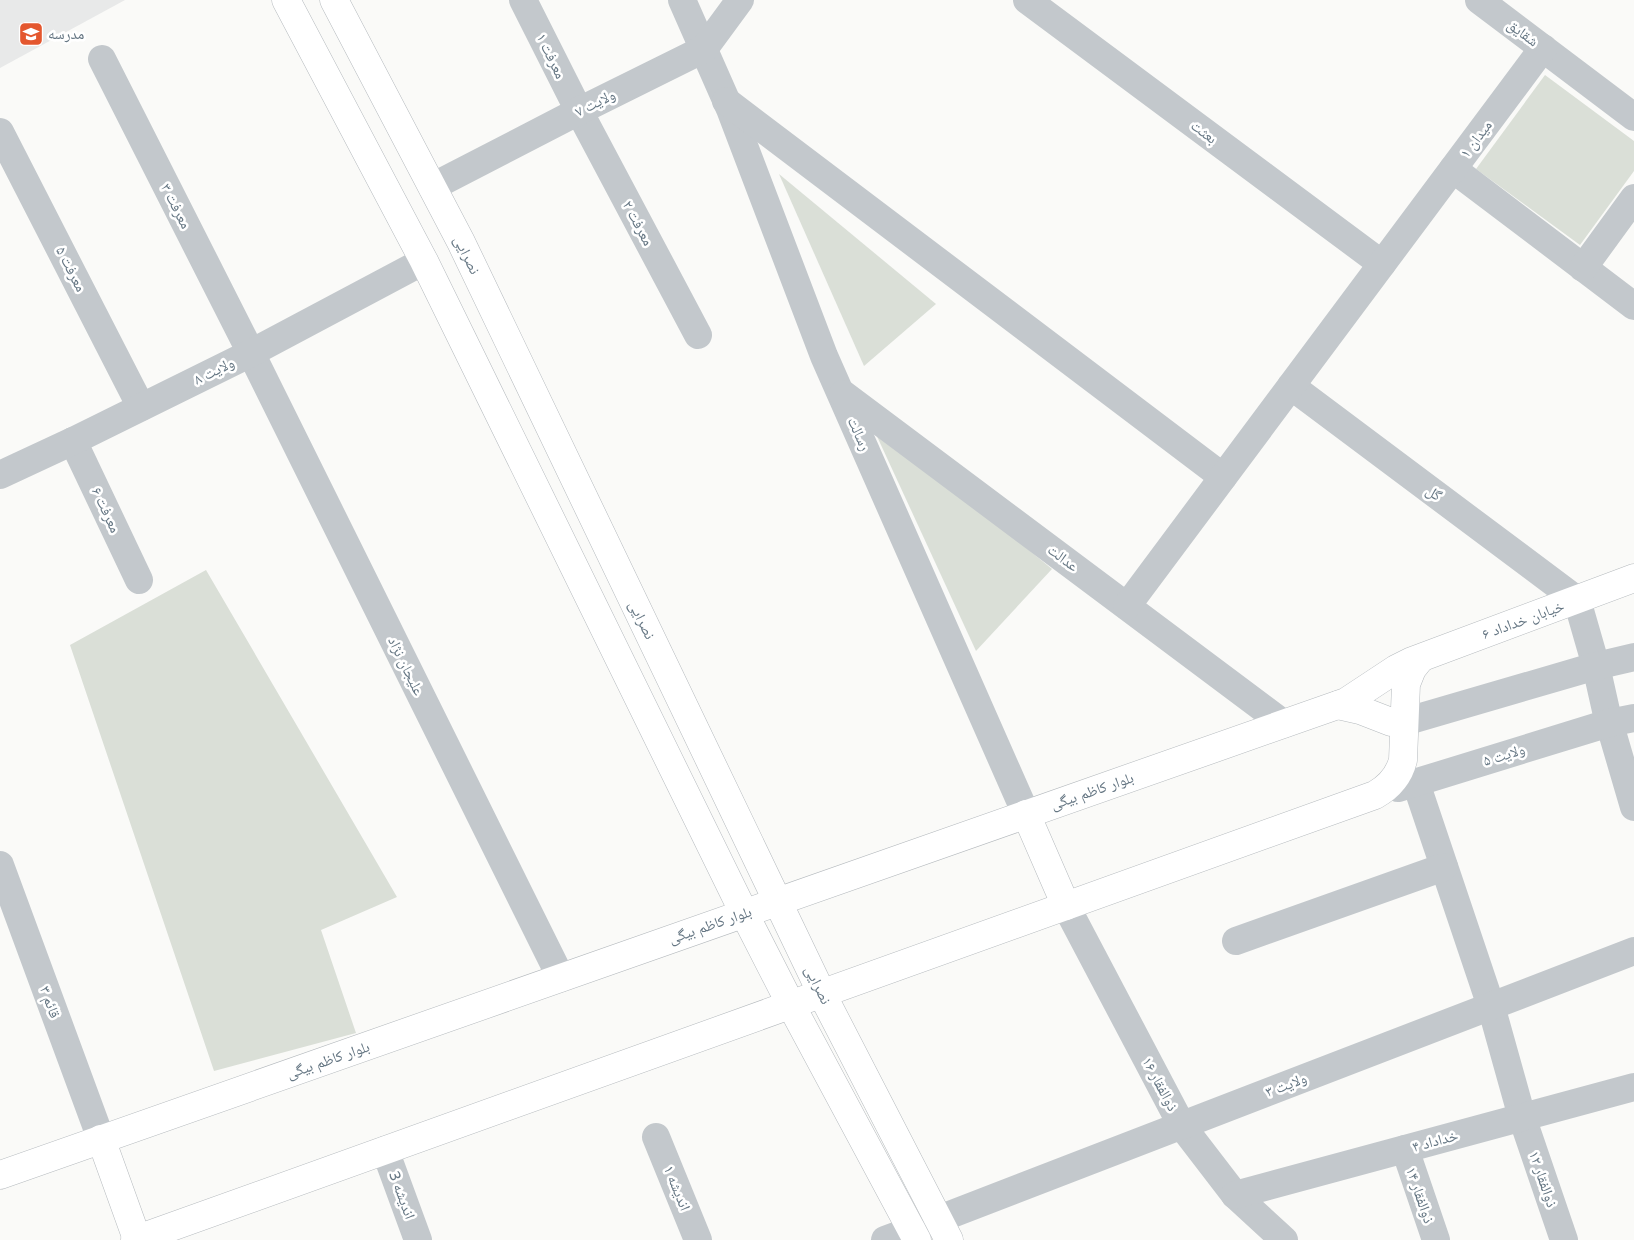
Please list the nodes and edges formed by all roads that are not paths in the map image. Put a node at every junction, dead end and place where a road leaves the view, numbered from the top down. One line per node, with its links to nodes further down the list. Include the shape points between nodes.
1 (286, 0): 18 (main road)
2 (334, 0): 16 (main road, نصرایی)
3 (524, 0): 12 (street, معرفت ۱)
4 (682, 0): 9 (street, رسالت)
5 (740, 0): 9 (street, ولایت ۷)
6 (1027, 0): 19 (street, بعثت)
7 (1479, 0): 8 (street, شقایق)
8 (1543, 48): 13 (street); 15 (street, میدان ۱)
9 (704, 49): 11 (street, رسالت); 12 (street, ولایت ۷)
10 (102, 59): 23 (street, معرفت ۳)
11 (726, 101): 25 (street, رسالت); 29 (street)
12 (579, 111): 16 (street, ولایت ۷); 22 (street, معرفت ۲)
13 (1634, 117)
14 (0, 132): 26 (street, معرفت ۵)
15 (1453, 169): 19 (street); 20 (street, میدان ۱)
16 (432, 186): 47 (main road, نصرایی)
17 (1634, 198): 20 (street)
18 (424, 261): 23 (street, ولایت ۸); 49 (main road)
19 (1382, 264): 24 (street)
20 (1583, 268): 21 (street, میدان ۱)
21 (1634, 306)
22 (698, 335)
23 (250, 353): 26 (street, ولایت ۸); 52 (street, علیجان نژاد)
24 (1291, 386): 29 (street); 32 (street, گل)
25 (841, 393): 33 (street, عدالت); 44 (street, رسالت)
26 (141, 407): 27 (street, ولایت ۸)
27 (73, 441): 28 (street, ولایت ۸); 31 (street, معرفت ۶)
28 (0, 475)
29 (1224, 477): 33 (street)
30 (1634, 578): 32 (main road, خیابان خداداد ۶)
31 (139, 580)
32 (1576, 600): 35 (main road, خیابان خداداد ۶); 36 (street)
33 (1127, 606): 40 (street, عدالت)
34 (1634, 657): 36 (street)
35 (1416, 660): 37 (main road, بلوار کاظم بیگی); 39 (main road, via 1406,684)
36 (1596, 666): 38 (street); 39 (street)
37 (1338, 705): 39 (main road, via 1391,722); 40 (main road, بلوار کاظم بیگی)
38 (1622, 720): 41 (street, ولایت ۵); 43 (street)
39 (1404, 722): 42 (main road, via 1401,768 1387,787)
40 (1284, 724): 44 (main road, بلوار کاظم بیگی)
41 (1416, 783): 42 (street, ولایت ۵); 46 (street, ذوالفقار ۱۲)
42 (1375, 795): 48 (main road)
43 (1634, 806)
44 (1026, 814): 47 (main road, بلوار کاظم بیگی); 48 (main road)
45 (0, 865): 60 (street, قائم ۳)
46 (1444, 867): 50 (street); 55 (street, ذوالفقار ۱۲)
47 (777, 902): 49 (main road, بلوار کاظم بیگی); 53 (main road, نصرایی)
48 (1066, 906): 53 (main road); 58 (street, ذوالفقار ۱۶)
49 (744, 913): 52 (main road, بلوار کاظم بیگی); 54 (main road)
50 (1236, 941)
51 (1634, 951): 55 (street, ولایت ۳)
52 (560, 978): 60 (main road, بلوار کاظم بیگی)
53 (822, 994): 54 (main road); 65 (main road, نصرایی)
54 (791, 1004): 62 (main road); 66 (main road)
55 (1491, 1006): 57 (street, ذوالفقار ۱۲); 58 (street, ولایت ۳)
56 (1634, 1087): 57 (street, خداداد ۴)
57 (1522, 1118): 61 (street, خداداد ۴); 73 (street, ذوالفقار ۱۲)
58 (1182, 1126): 64 (street, ذوالفقار ۱۶); 65 (street, ولایت ۳)
59 (656, 1137): 69 (street, اندیشه ۱)
60 (101, 1139): 63 (main road, بلوار کاظم بیگی); 67 (main road)
61 (1405, 1149): 64 (street, خداداد ۴); 72 (street, ذوالفقار ۱۴)
62 (385, 1150): 67 (main road); 68 (street, اندیشه 3)
63 (0, 1175)
64 (1235, 1195): 71 (street, ذوالفقار ۱۶)
65 (944, 1230)
66 (914, 1235): 70 (street)
67 (136, 1240)
68 (418, 1240)
69 (698, 1240)
70 (885, 1240)
71 (1284, 1240)
72 (1436, 1240)
73 (1564, 1240)

